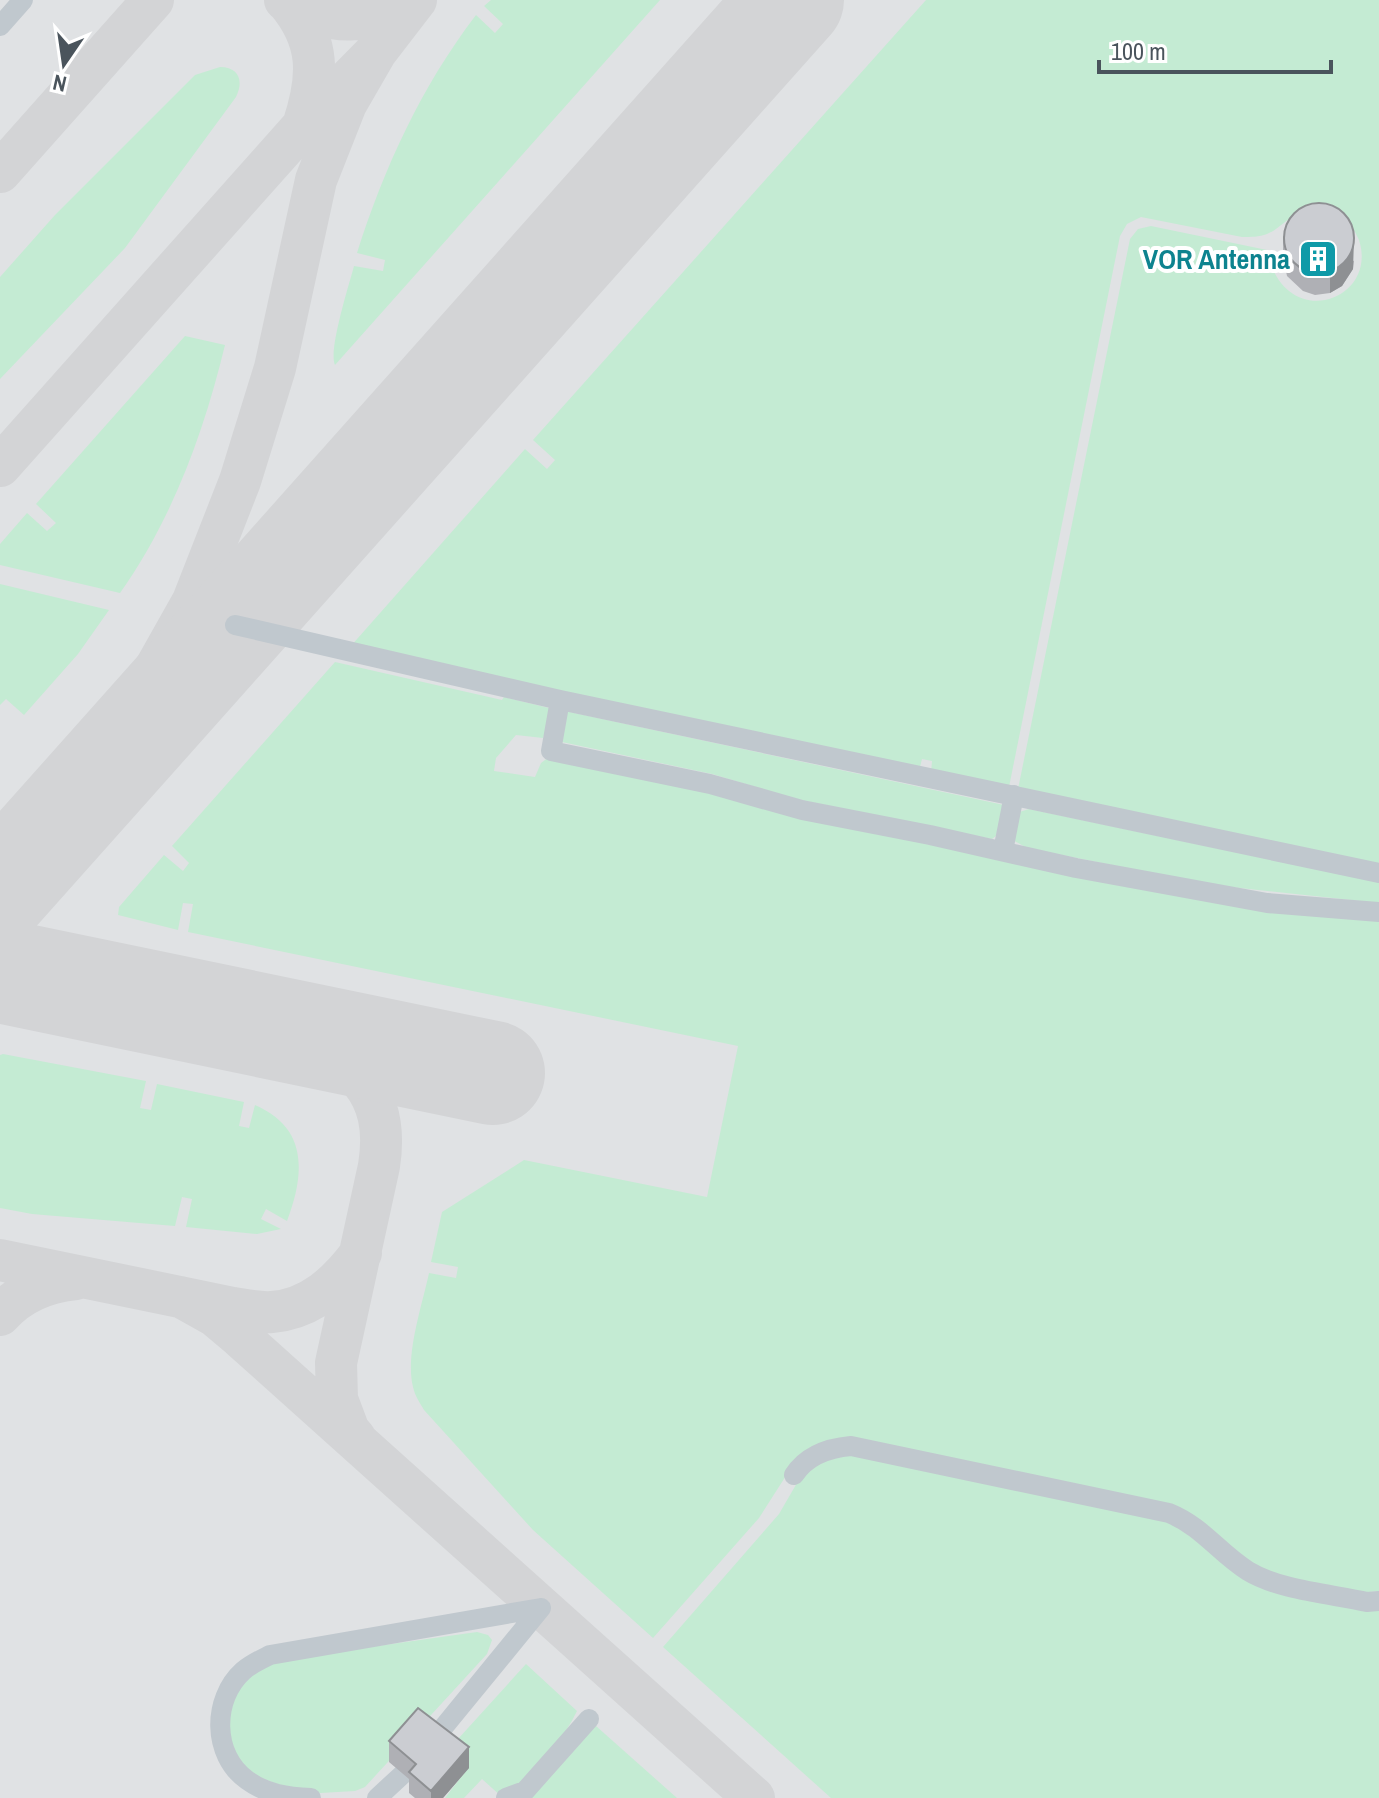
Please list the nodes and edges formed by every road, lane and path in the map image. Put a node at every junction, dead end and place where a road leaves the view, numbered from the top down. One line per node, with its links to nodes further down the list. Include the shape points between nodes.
1 (23, 0): 2 (lane)
2 (0, 26)
3 (235, 625): 4 (lane)
4 (560, 700): 5 (lane); 6 (lane, via 551,751)
5 (1014, 795): 6 (lane); 7 (lane)
6 (1003, 851): 8 (lane, via 1253,901)
7 (1379, 873)
8 (1379, 912)
9 (794, 1475): 10 (lane, via 830,1448 851,1446 1169,1513 1269,1581)
10 (1379, 1601)
11 (589, 1719): 16 (lane, via 525,1791)
12 (433, 1740): 14 (lane, via 541,1608 270,1655 241,1673 222,1704 222,1745 231,1765 266,1791)
13 (403, 1774): 15 (lane)
14 (311, 1798)
15 (377, 1798)
16 (506, 1798)

